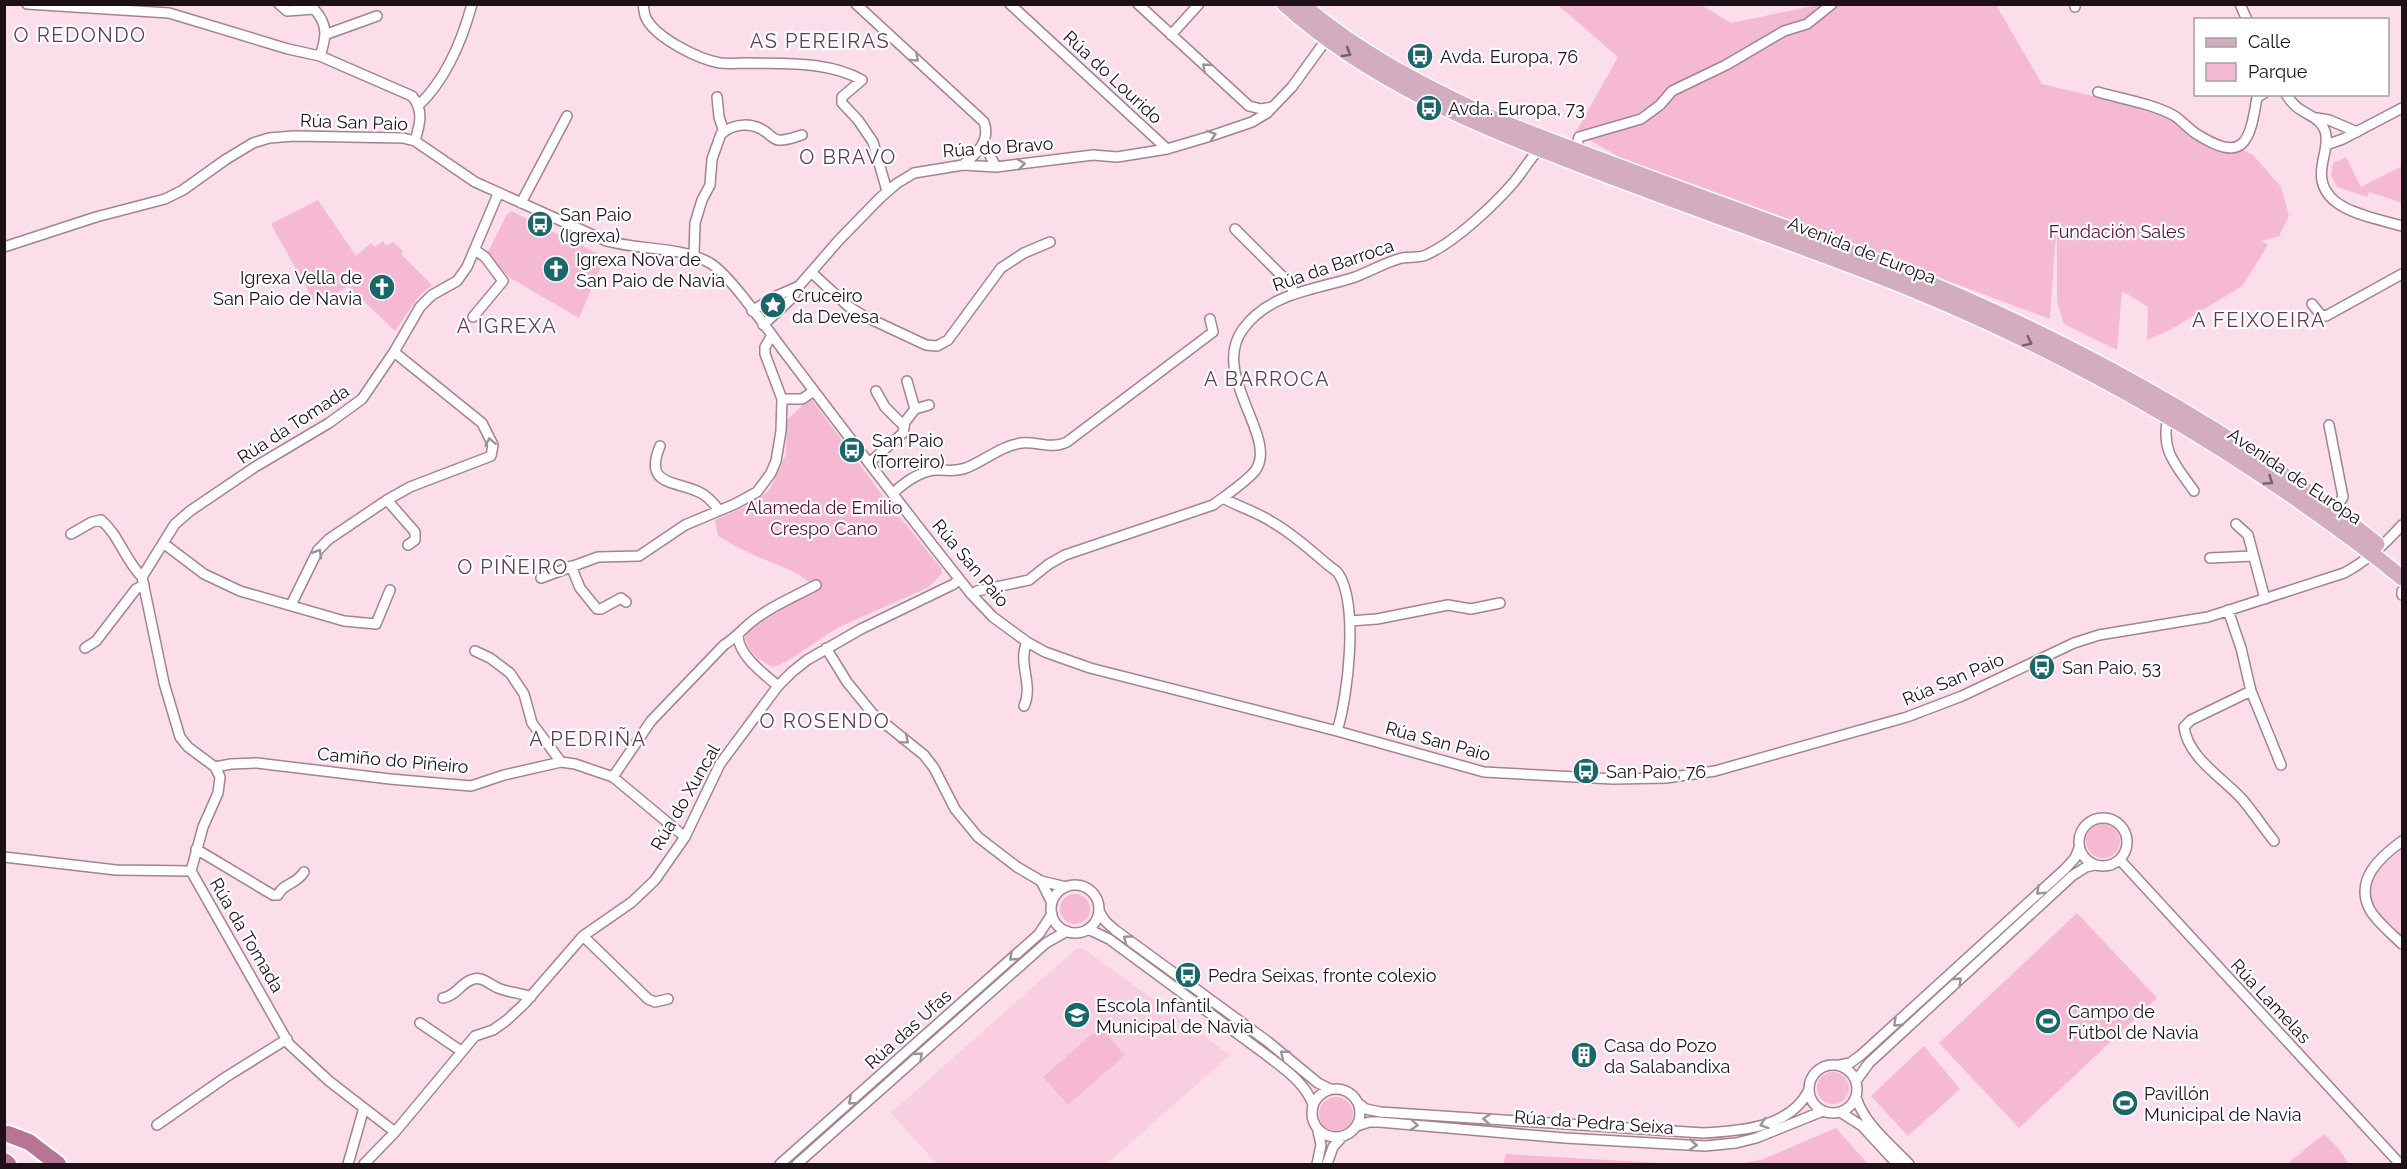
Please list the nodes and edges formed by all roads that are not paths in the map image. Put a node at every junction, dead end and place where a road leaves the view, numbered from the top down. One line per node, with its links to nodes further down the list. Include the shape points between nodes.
1 (27, 4): 18 (street, via 169,13)
2 (279, 4): 15 (street, via 287,10 314,9)
3 (472, 4): 23 (street, via 445,73)
4 (643, 4): 41 (street, via 646,18 656,32 720,63 824,67 848,72 862,80 842,97 842,103 873,142)
5 (856, 4): 34 (street, one-way to 34, via 980,117 986,129)
6 (1010, 4): 36 (street, Rúa do Lourido)
7 (1138, 4): 16 (street)
8 (1199, 4): 16 (street)
9 (1284, 4): 17 (main road, Avenida de Europa)
10 (1302, 4): 38 (main road, Avenida de Europa, via 1339,33 1438,93)
11 (1832, 4): 38 (street, via 1807,24 1784,31 1672,92 1641,119 1579,137)
12 (2240, 4): 14 (street)
13 (376, 16): 15 (street)
14 (2246, 18)
15 (327, 34): 18 (street)
16 (1170, 35): 24 (street, one-way to 16)
17 (1326, 40): 25 (street, Rúa do Bravo); 37 (main road, Avenida de Europa, one-way to 37, via 1407,89)
18 (320, 56): 23 (street, via 412,96)
19 (2098, 92): 20 (street, via 2174,116 2195,133 2221,146 2233,147 2244,143 2251,131)
20 (2259, 96)
21 (2287, 96): 28 (street, via 2292,105)
22 (717, 97): 30 (street)
23 (419, 105): 33 (street)
24 (1249, 106): 25 (street); 29 (street, via 1250,115)
25 (1274, 106): 29 (street, Rúa do Bravo, via 1260,118)
26 (2403, 108): 31 (street)
27 (567, 116): 43 (street)
28 (2316, 118): 31 (street); 35 (street, via 2322,123)
29 (1242, 124): 36 (street, Rúa do Bravo, one-way to 29)
30 (724, 132): 32 (street, via 751,124 776,140); 49 (street, via 716,145 710,185 695,223)
31 (2357, 132): 35 (street)
32 (802, 135)
33 (415, 141): 42 (street, Rúa San Paio); 47 (street, Rúa San Paio, via 269,138 253,143 165,200 96,217)
34 (984, 144): 39 (street); 40 (street)
35 (2326, 145): 44 (street, via 2321,181 2327,195 2339,205)
36 (1167, 148): 40 (street, Rúa do Bravo, one-way to 36, via 1093,155 1117,157)
37 (1539, 149): 53 (street, Rúa da Barroca, via 1515,181 1449,244 1425,256 1404,257); 67 (main road, Avenida de Europa, one-way to 67, via 1972,315 2127,392)
38 (1575, 151): 77 (main road, Avenida de Europa, via 1887,266 2030,329 2173,406)
39 (963, 165): 40 (street, Rúa do Bravo); 41 (street, Rúa do Bravo, via 914,172)
40 (996, 166)
41 (887, 191): 50 (street, Rúa do Bravo)
42 (498, 194): 43 (street, Rúa San Paio); 48 (street, Rúa da Tomada)
43 (520, 203): 49 (street, Rúa San Paio, via 617,244)
44 (2403, 226)
45 (1235, 229): 53 (street)
46 (1050, 242): 50 (street, via 1000,268 948,340 937,346 926,345 864,316)
47 (4, 247)
48 (475, 250): 56 (street, via 485,256 503,281); 60 (street, Rúa da Tomada, via 457,281 420,307)
49 (694, 255): 55 (street, Rúa San Paio, via 722,273)
50 (811, 272): 52 (street, Rúa do Bravo)
51 (2403, 274): 54 (street, via 2326,316)
52 (800, 286): 55 (street, Rúa do Bravo); 58 (street, Rúa do Bravo)
53 (1295, 294): 74 (street, Rúa da Barroca, via 1265,307 1243,329 1232,352 1234,371 1258,439 1260,456 1256,470)
54 (2312, 304)
55 (752, 311): 58 (street, Rúa San Paio)
56 (473, 317)
57 (1210, 319): 73 (street, via 1213,332 1067,442 1052,447 1020,443 959,470 925,472)
58 (763, 325): 59 (street, Rúa San Paio)
59 (772, 335): 62 (street, Rúa San Paio); 64 (street, via 765,354)
60 (394, 352): 75 (street, one-way to 60, via 435,476 488,458 493,450 491,439 475,416); 81 (street, Rúa da Tomada, via 363,399 190,511 175,524)
61 (907, 381): 66 (street)
62 (814, 391): 64 (street, via 802,399); 71 (street, Rúa San Paio)
63 (876, 391): 69 (street)
64 (782, 399): 76 (street, via 779,450 771,473 757,492)
65 (929, 405): 66 (street)
66 (915, 409): 69 (street)
67 (2168, 417): 72 (street, via 2165,442 2169,454); 83 (main road, Avenida de Europa, one-way to 83)
68 (2329, 425): 77 (street, via 2343,497)
69 (904, 426): 71 (street, via 903,433)
70 (660, 446): 76 (street, via 654,461 664,480 701,493)
71 (869, 463): 73 (street, Rúa San Paio)
72 (2194, 491)
73 (893, 493): 90 (street, Rúa San Paio)
74 (1223, 498): 94 (street, Rúa da Barroca, via 1213,505 1065,555 1029,580); 100 (street, via 1271,521 1303,542 1338,573)
75 (387, 500): 82 (street, via 415,532 415,540); 98 (street, one-way to 75, via 323,544)
76 (719, 510): 86 (street, via 685,525 639,556 598,557)
77 (2335, 510): 83 (main road, Avenida de Europa)
78 (2236, 524): 84 (street, via 2248,535)
79 (2403, 525): 83 (street, Rúa San Paio)
80 (71, 534): 91 (street, via 101,520)
81 (163, 543): 91 (street, Rúa da Tomada); 98 (street, via 213,579)
82 (408, 545)
83 (2377, 550): 87 (main road, Avenida de Europa); 89 (main road, Avenida de Europa); 95 (street, Rúa San Paio, via 2344,573)
84 (2253, 556): 85 (street); 95 (street)
85 (2210, 558)
86 (570, 566): 88 (street); 96 (street, via 580,588 597,609 616,599)
87 (2403, 566)
88 (541, 578)
89 (2403, 578)
90 (959, 579): 94 (street, Rúa San Paio); 104 (street, Rúa do Xuncal)
91 (143, 581): 103 (street, Rúa da Tomada, via 96,641); 112 (street, via 164,683 180,737)
92 (816, 585): 101 (street, via 748,624)
93 (390, 590): 98 (street, via 376,624 344,621)
94 (972, 595): 102 (street, Rúa San Paio, via 993,617)
95 (2265, 599): 99 (street, Rúa San Paio)
96 (626, 602)
97 (1500, 603): 100 (street, via 1471,609 1448,605)
98 (291, 605)
99 (2228, 610): 107 (street); 109 (street, Rúa San Paio, via 2099,635 1931,710 1692,776 1613,778 1484,772)
100 (1350, 621): 109 (street, via 1348,675)
101 (738, 636): 106 (street, via 744,653); 113 (street, via 724,645 651,721)
102 (1027, 642): 108 (street, via 1024,652 1028,692); 109 (street, Rúa San Paio, via 1090,668)
103 (85, 648)
104 (826, 648): 106 (street, Rúa do Xuncal); 124 (street, one-way to 124, via 873,714 924,755 955,810 971,829 1014,865)
105 (475, 651): 110 (street, via 510,673 524,694 532,723)
106 (778, 686): 114 (street, Rúa do Xuncal, via 720,764)
107 (2251, 691): 111 (street); 115 (street, via 2191,720 2184,728 2193,750 2242,799)
108 (1024, 706)
109 (1337, 731)
110 (561, 762): 112 (street, Camiño do Piñeiro, via 471,786 257,763); 113 (street, Camiño do Piñeiro)
111 (2281, 765)
112 (215, 767): 118 (street, Rúa da Tomada, via 220,777 218,793)
113 (614, 777): 114 (street, Camiño do Piñeiro)
114 (685, 837): 131 (street, Rúa do Xuncal, via 655,880 632,902)
115 (2274, 841)
116 (2403, 841): 132 (street, via 2372,868 2365,897 2371,912)
117 (2079, 848): 120 (street, Rúa da Pedra Seixa, via 2085,825 2096,818 2111,819 2121,825 2127,837); 121 (street); 139 (street, Rúa da Pedra Seixa, one-way to 139, via 2065,868 1861,1055)
118 (196, 849): 122 (street, Rúa da Tomada); 123 (street, via 273,895 299,881)
119 (4, 857): 122 (street, via 116,870)
120 (2120, 860): 121 (street, via 2108,866); 167 (street, Rúa Lamelas)
121 (2095, 865): 140 (street, one-way to 121, via 1869,1064 2072,876)
122 (191, 871): 137 (street, Rúa da Tomada)
123 (304, 873)
124 (1041, 881): 125 (street); 126 (street)
125 (1066, 887): 126 (street); 127 (street, via 1090,889 1099,903)
126 (1052, 903): 128 (street)
127 (1099, 911): 129 (street); 141 (street, one-way to 127, via 1115,930)
128 (1052, 914): 130 (street); 161 (street, Rúa das Ufas, one-way to 161, via 1039,934)
129 (1088, 929): 130 (street); 145 (street, via 1109,939 1288,1072 1309,1093)
130 (1067, 931): 162 (street, Rúa das Ufas, one-way to 130, via 1046,943)
131 (583, 936): 133 (street, Rúa do Xuncal); 135 (street, via 648,999)
132 (2403, 944)
133 (531, 997): 134 (street, via 474,979); 138 (street, Rúa do Xuncal, via 501,1025 475,1036)
134 (443, 998)
135 (668, 999)
136 (420, 1023): 138 (street)
137 (287, 1039): 146 (street, Rúa da Tomada, via 329,1081); 149 (street)
138 (461, 1051): 153 (street, Rúa do Xuncal)
139 (1840, 1065): 140 (street); 142 (street, Rúa da Pedra Seixa, via 1818,1069)
140 (1856, 1081): 143 (street)
141 (1330, 1089): 144 (street, via 1346,1091); 145 (street)
142 (1809, 1090): 144 (street, Rúa da Pedra Seixa, one-way to 144, via 1791,1113 1776,1120 1733,1131 1703,1133 1380,1112); 147 (street, via 1816,1106)
143 (1856, 1097): 148 (street); 166 (street, via 1868,1121)
144 (1358, 1103): 150 (street)
145 (1312, 1105): 151 (street, via 1313,1123)
146 (364, 1108): 153 (street, Rúa da Tomada); 159 (street)
147 (1823, 1111): 148 (street, Rúa da Pedra Seixa); 150 (street, Rúa da Pedra Seixa, one-way to 147, via 1379,1122 1705,1146 1756,1138)
148 (1840, 1112): 165 (street, via 1862,1126)
149 (157, 1125)
150 (1357, 1126): 154 (street)
151 (1318, 1131): 154 (street); 163 (street, via 1321,1145)
152 (6, 1132): 157 (highway); 158 (highway, via 29,1142)
153 (395, 1132): 160 (street, Rúa do Xuncal)
154 (1341, 1138): 164 (street)
155 (4, 1161): 156 (highway)
156 (9, 1164)
157 (42, 1164)
158 (58, 1164)
159 (348, 1164)
160 (364, 1164)
161 (780, 1164)
162 (797, 1164)
163 (1317, 1164)
164 (1327, 1164)
165 (1897, 1164)
166 (1909, 1164)
167 (2400, 1164)

